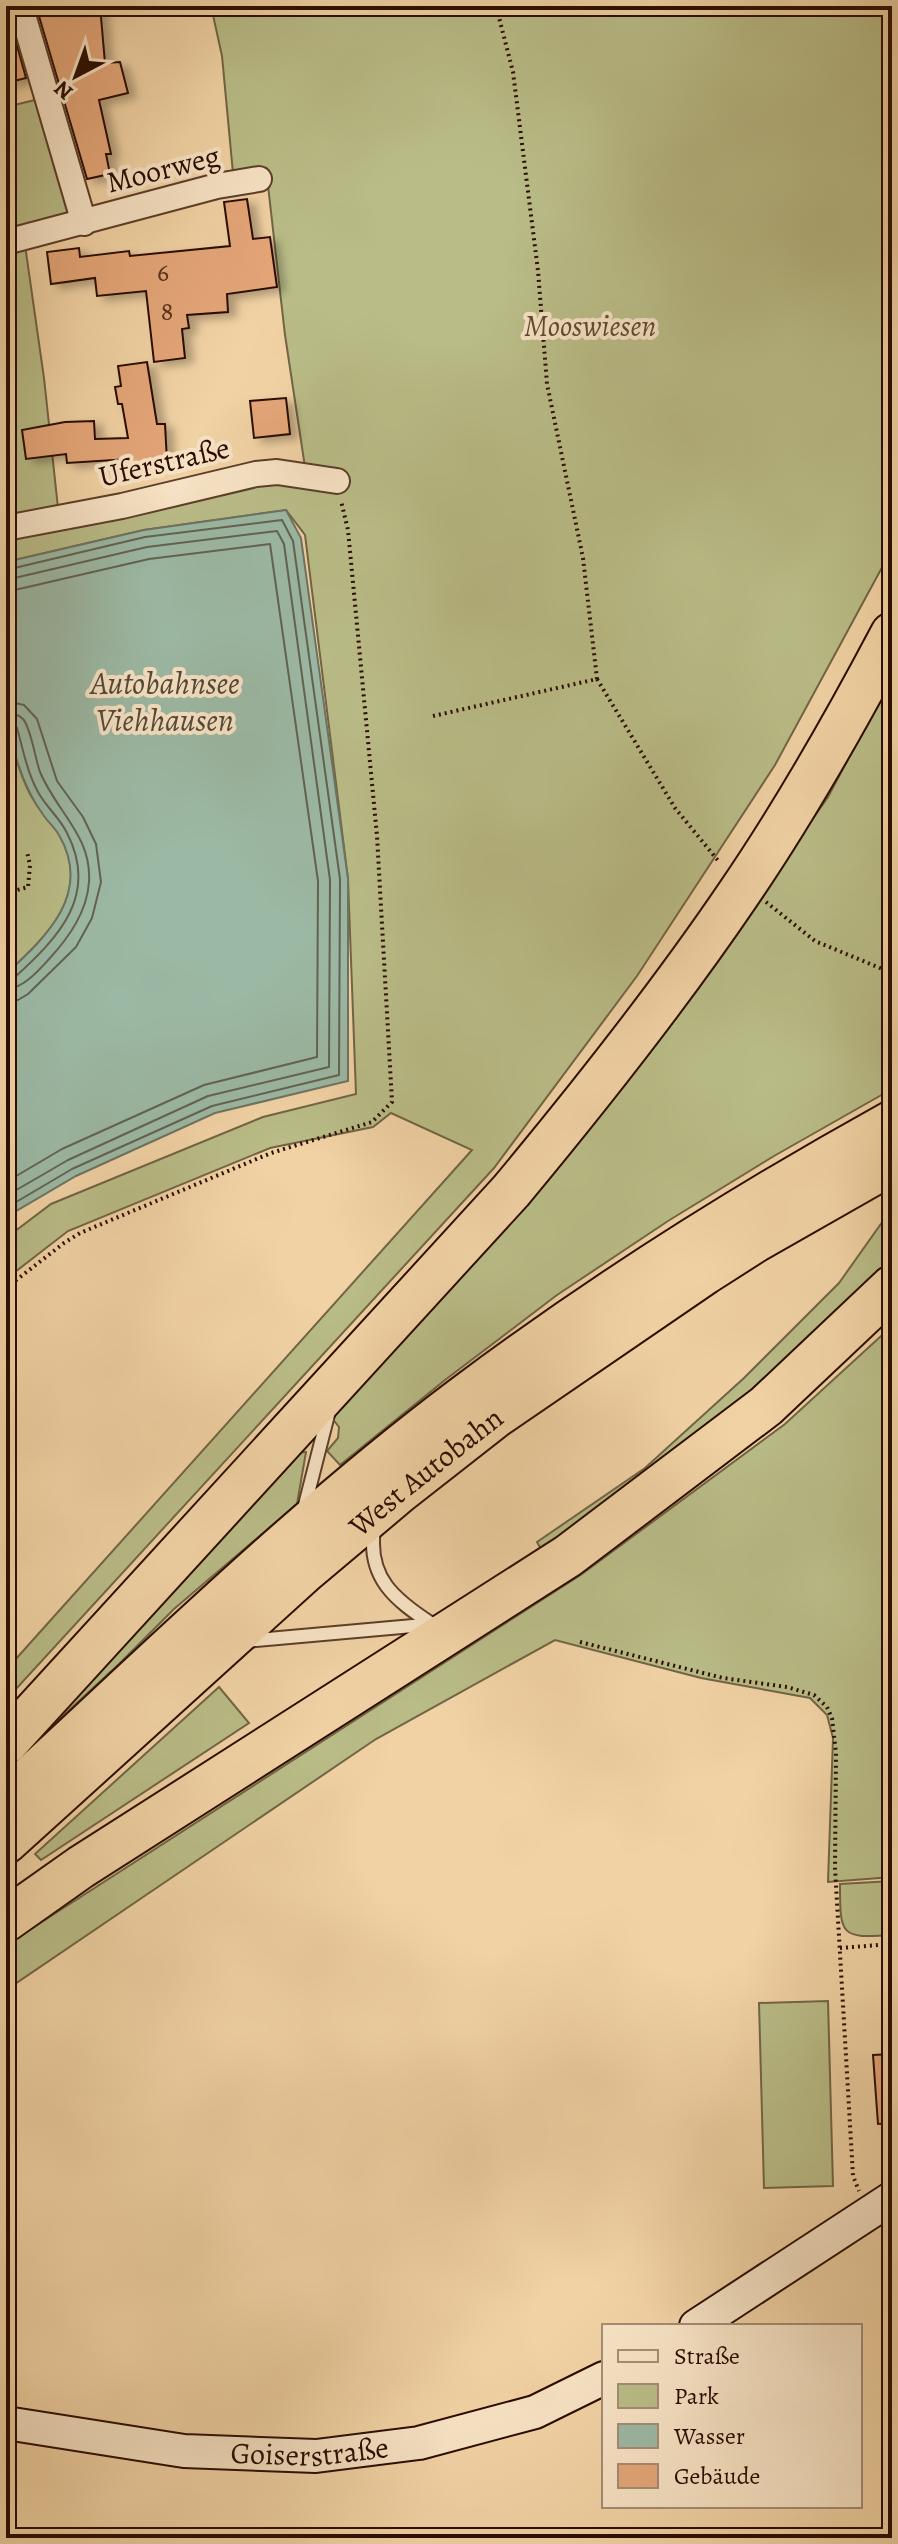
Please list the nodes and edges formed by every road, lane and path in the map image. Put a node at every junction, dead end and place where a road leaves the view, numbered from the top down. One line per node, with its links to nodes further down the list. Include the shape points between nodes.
1 (496, 6): 9 (path, via 513,72 547,384 583,558)
2 (21, 8): 4 (street, Moorweg)
3 (259, 179): 4 (street, Moorweg)
4 (84, 223): 5 (street, Moorweg)
5 (6, 242)
6 (337, 481): 7 (street, Uferstraße, via 256,474); 19 (path, via 348,530 377,836 392,1102 372,1122 271,1153 80,1233)
7 (6, 528)
8 (892, 634): 20 (highway, via 804,791 664,1000 511,1191)
9 (597, 679): 10 (path); 12 (path, via 675,808)
10 (433, 716)
11 (27, 852): 13 (path, via 28,887)
12 (720, 863)
13 (6, 893)
14 (766, 902): 15 (path, via 815,941)
15 (892, 973)
16 (892, 1122): 22 (highway, West Autobahn, via 687,1242 572,1318 463,1398)
17 (892, 1163): 21 (highway, West Autobahn, via 705,1273 496,1416)
18 (892, 1287): 23 (highway, via 766,1406 670,1481 568,1556)
19 (6, 1288)
20 (335, 1384): 22 (lane); 26 (highway)
21 (383, 1505): 23 (lane, via 371,1548 378,1576 402,1604); 25 (highway, West Autobahn)
22 (299, 1533): 27 (highway, West Autobahn)
23 (450, 1622): 25 (lane); 29 (highway)
24 (580, 1642): 31 (path, via 723,1678 787,1687 814,1695 827,1707 836,1753)
25 (227, 1643): 28 (highway, West Autobahn)
26 (6, 1743)
27 (6, 1800)
28 (6, 1842)
29 (6, 1920)
30 (892, 1944): 31 (path)
31 (840, 1948): 32 (path, via 853,2176 861,2197)
32 (882, 2204): 33 (street)
33 (699, 2324)
34 (602, 2379): 35 (street, Goiserstraße, via 535,2412 419,2443 316,2456 184,2451)
35 (6, 2423)

